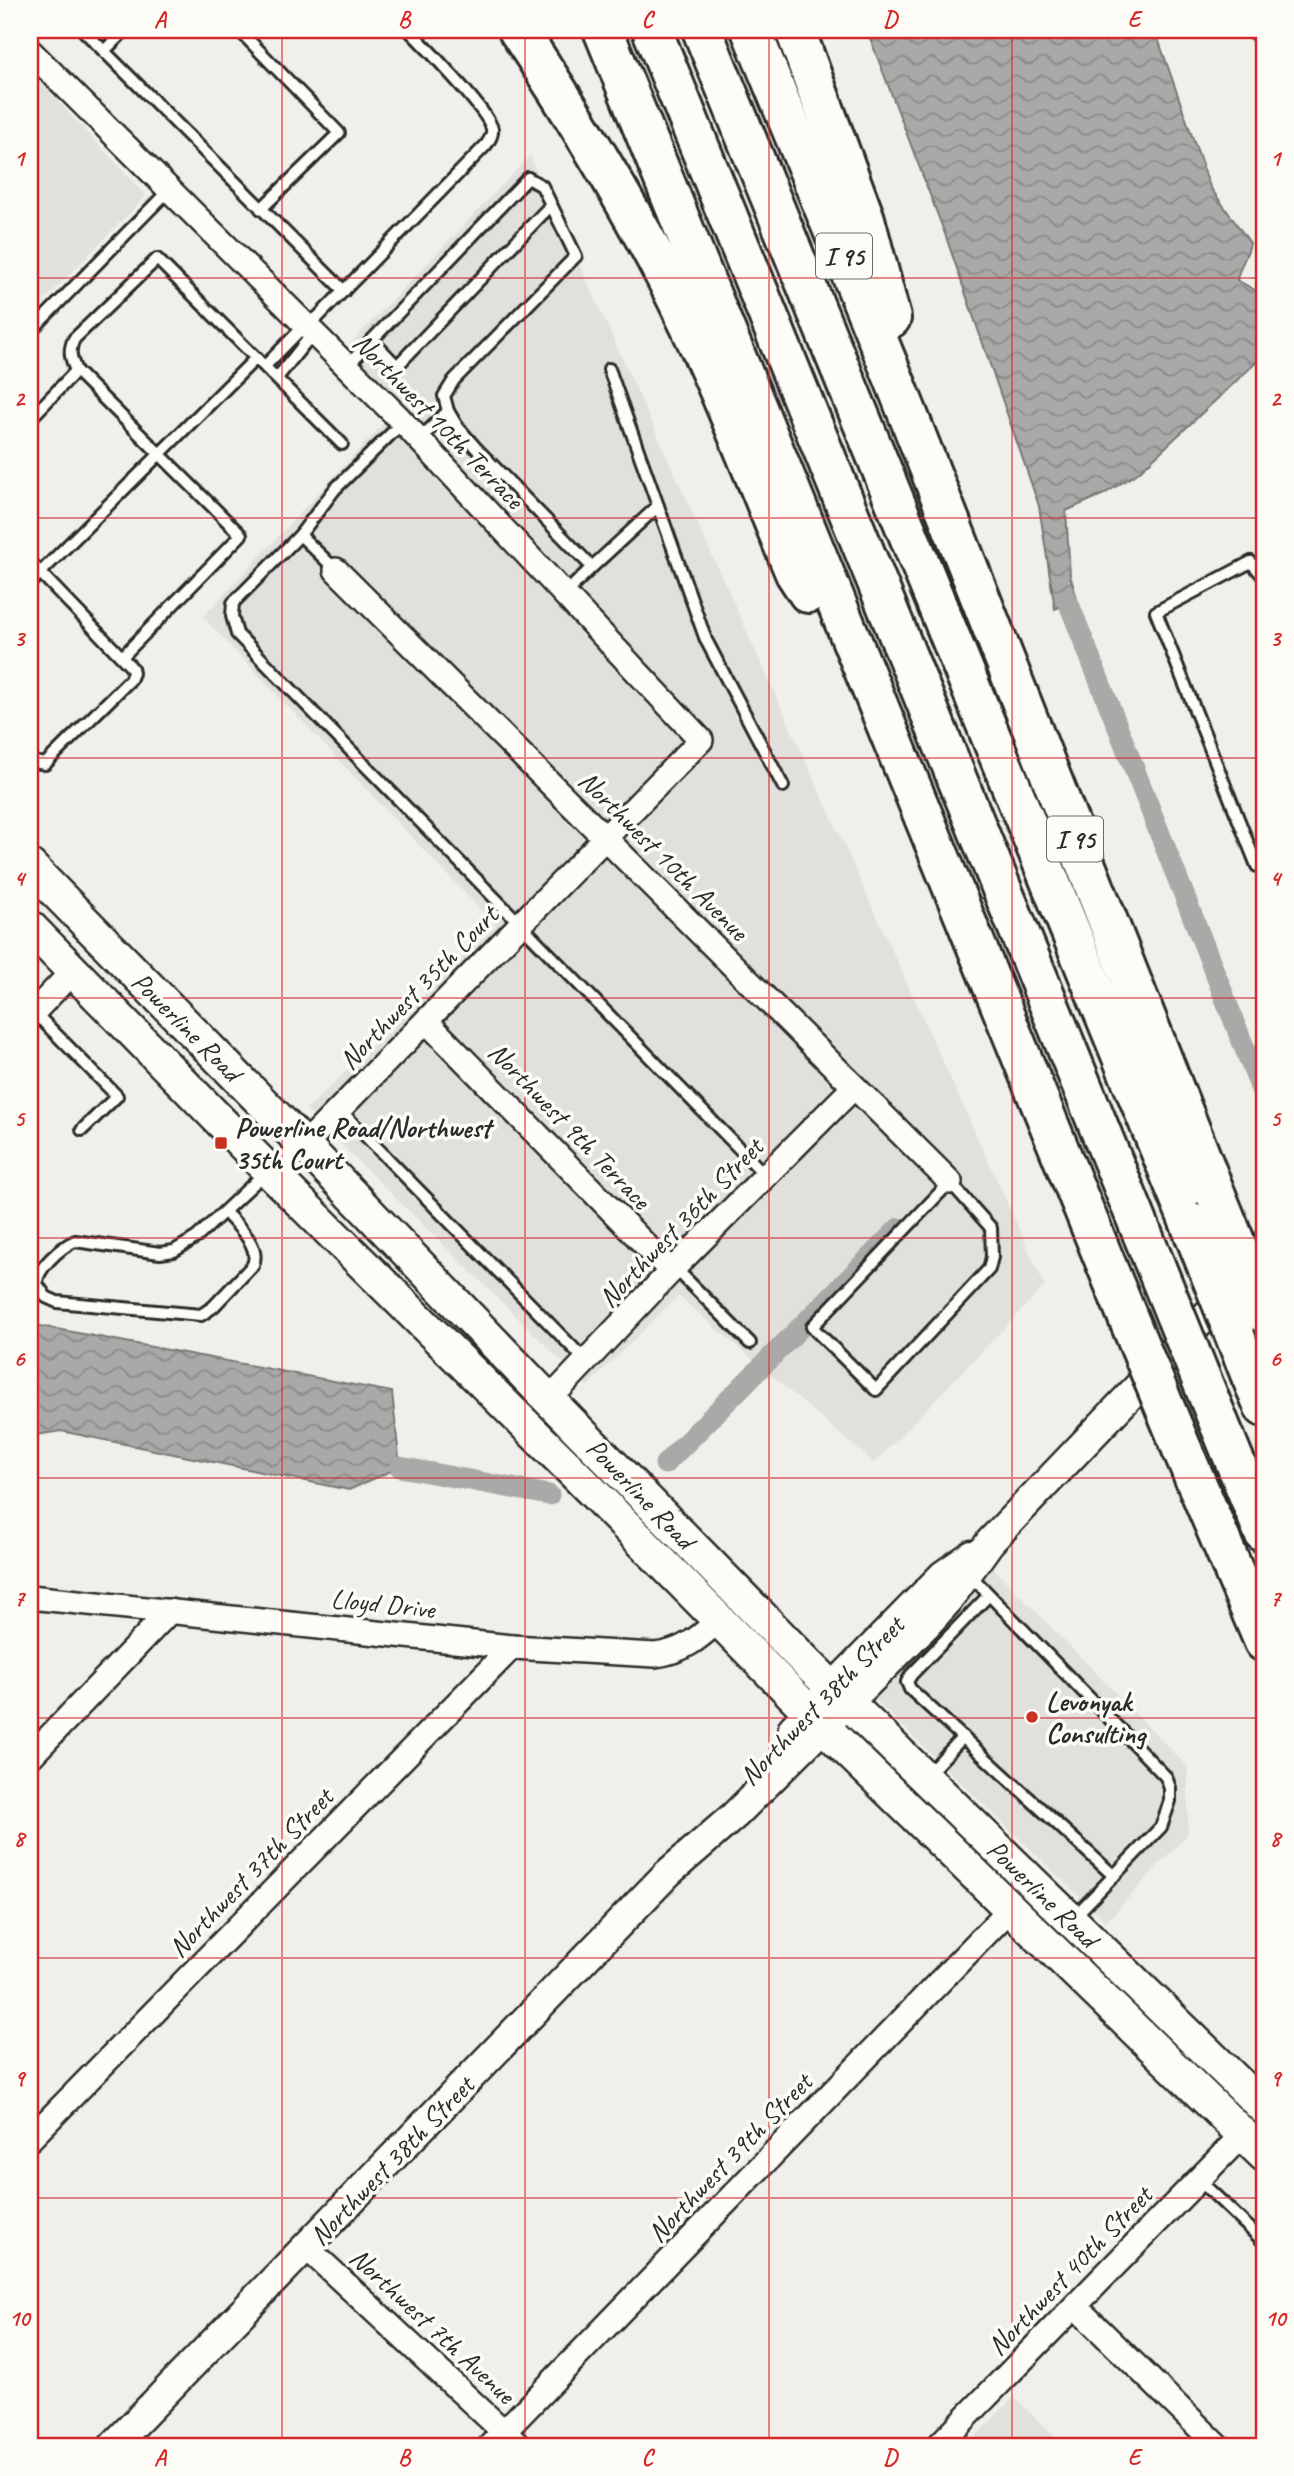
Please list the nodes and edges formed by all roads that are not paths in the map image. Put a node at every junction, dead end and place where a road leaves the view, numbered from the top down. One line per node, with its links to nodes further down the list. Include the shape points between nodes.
1 (83, 30): 13 (lane)
2 (125, 30): 13 (lane)
3 (239, 30): 17 (lane, via 339,133)
4 (409, 30): 18 (lane, via 465,90 488,121 491,138)
5 (518, 30): 46 (highway, via 589,139 666,278 795,573)
6 (603, 30): 23 (highway)
7 (652, 30): 44 (highway)
8 (702, 30): 14 (highway)
9 (709, 30): 14 (highway)
10 (751, 30): 34 (highway, I 95)
11 (795, 30): 34 (highway, via 865,219)
12 (30, 51): 15 (street, Northwest 10th Terrace)
13 (104, 51): 17 (lane)
14 (718, 68): 64 (highway)
15 (169, 190): 19 (street, Northwest 10th Terrace); 20 (lane)
16 (551, 205): 21 (lane, via 397,366); 21 (lane, via 542,186 528,178); 28 (lane, via 576,256 454,380 444,396)
17 (261, 208): 18 (lane)
18 (344, 291): 19 (lane)
19 (309, 329): 22 (lane); 24 (street, Northwest 10th Terrace); 27 (lane)
20 (30, 332)
21 (372, 340): 24 (lane)
22 (260, 362): 26 (lane, via 157,259 74,339 70,356); 27 (lane); 33 (lane)
23 (738, 363): 44 (highway); 46 (highway)
24 (347, 366): 30 (street, Northwest 10th Terrace)
25 (609, 369): 35 (lane)
26 (76, 371): 29 (lane); 33 (lane)
27 (277, 378): 32 (lane)
28 (448, 411): 31 (lane); 38 (lane, via 475,447)
29 (30, 419)
30 (403, 422): 31 (street, Northwest 10th Terrace); 36 (lane, via 335,489)
31 (419, 440): 43 (street, Northwest 10th Terrace)
32 (342, 444)
33 (159, 453): 40 (lane); 45 (lane, via 241,535)
34 (934, 482): 64 (highway, I 95)
35 (658, 506): 38 (lane); 48 (lane, via 706,640)
36 (300, 535): 39 (lane); 52 (lane, via 233,603 237,634)
37 (30, 562): 40 (lane)
38 (592, 567): 43 (lane)
39 (336, 570): 49 (street, Northwest 10th Avenue)
40 (40, 572): 42 (lane); 45 (lane)
41 (1264, 577): 50 (lane, via 1251,562 1156,612 1257,866)
42 (30, 583)
43 (564, 595): 49 (street, Northwest 10th Terrace, via 701,740)
44 (902, 639): 73 (highway, bridge)
45 (122, 657): 47 (lane, via 132,668 130,680 45,764)
46 (886, 723): 80 (highway, bridge)
47 (30, 758)
48 (783, 786)
49 (604, 837): 52 (street, Northwest 35th Court); 57 (street, Northwest 10th Avenue)
50 (1264, 862)
51 (30, 866): 60 (main road, Powerline Road)
52 (519, 925): 56 (street, Northwest 35th Court); 62 (lane)
53 (30, 927): 54 (main road, Powerline Road)
54 (73, 971): 55 (street); 61 (main road, Powerline Road)
55 (31, 1012): 59 (lane, via 117,1096)
56 (426, 1021): 58 (street, Northwest 35th Court); 67 (street, Northwest 9th Terrace)
57 (854, 1087): 62 (street, Northwest 36th Street); 63 (street, Northwest 10th Avenue)
58 (341, 1110): 60 (street, Northwest 35th Court); 70 (lane)
59 (82, 1130)
60 (305, 1146): 61 (street, Northwest 35th Court); 72 (main road, Powerline Road)
61 (271, 1173): 65 (lane); 79 (main road, Powerline Road)
62 (766, 1176): 67 (street, Northwest 36th Street)
63 (950, 1182): 63 (lane, via 813,1326 876,1390 989,1269 991,1228)
64 (1203, 1208): 68 (highway, I 95, bridge); 71 (highway, bridge)
65 (225, 1212): 65 (lane, via 174,1251 70,1243 38,1274 37,1284 46,1297 57,1302 201,1315 256,1258 253,1245)
66 (1264, 1255): 74 (street, Northwest 38th Street)
67 (673, 1270): 69 (lane); 70 (street, Northwest 36th Street)
68 (1264, 1314)
69 (750, 1343)
70 (586, 1361): 72 (street, Northwest 36th Street)
71 (1258, 1391)
72 (549, 1400): 82 (main road, Powerline Road)
73 (1264, 1533)
74 (990, 1542): 75 (street, Northwest 38th Street); 82 (street, Northwest 38th Street, via 943,1575)
75 (968, 1573): 76 (lane); 82 (street, Northwest 38th Street, via 929,1622)
76 (989, 1595): 84 (lane, via 907,1682); 87 (lane, via 1166,1777 1170,1801 1161,1827)
77 (30, 1597): 78 (street, Lloyd Drive)
78 (170, 1611): 81 (street, Lloyd Drive); 85 (street)
79 (719, 1620): 81 (street, Lloyd Drive, via 691,1644 655,1655); 83 (main road, Powerline Road)
80 (1264, 1642)
81 (512, 1647): 93 (street, Northwest 37th Street)
82 (840, 1695): 83 (street, Northwest 38th Street); 86 (main road, Powerline Road)
83 (816, 1719): 88 (main road, Powerline Road); 97 (street, Northwest 38th Street, via 710,1815 668,1873)
84 (963, 1737): 86 (lane); 87 (lane)
85 (30, 1756)
86 (925, 1777): 89 (main road, Powerline Road)
87 (1114, 1876): 89 (lane)
88 (1010, 1909): 90 (main road, Powerline Road); 99 (street, Northwest 39th Street)
89 (1071, 1920): 91 (main road, Powerline Road)
90 (1165, 2058): 91 (main road, via 1214,2084); 94 (main road, Powerline Road)
91 (1238, 2082): 92 (main road, Powerline Road)
92 (1264, 2108)
93 (30, 2139)
94 (1257, 2141): 95 (street, Northwest 40th Street)
95 (1199, 2180): 96 (lane); 98 (street, Northwest 40th Street)
96 (1264, 2242)
97 (306, 2246): 99 (street, Northwest 7th Avenue); 100 (street, Northwest 38th Street)
98 (1075, 2306): 101 (street, Northwest 40th Street); 102 (street)
99 (505, 2442)
100 (113, 2446)
101 (938, 2446)
102 (1218, 2446)

